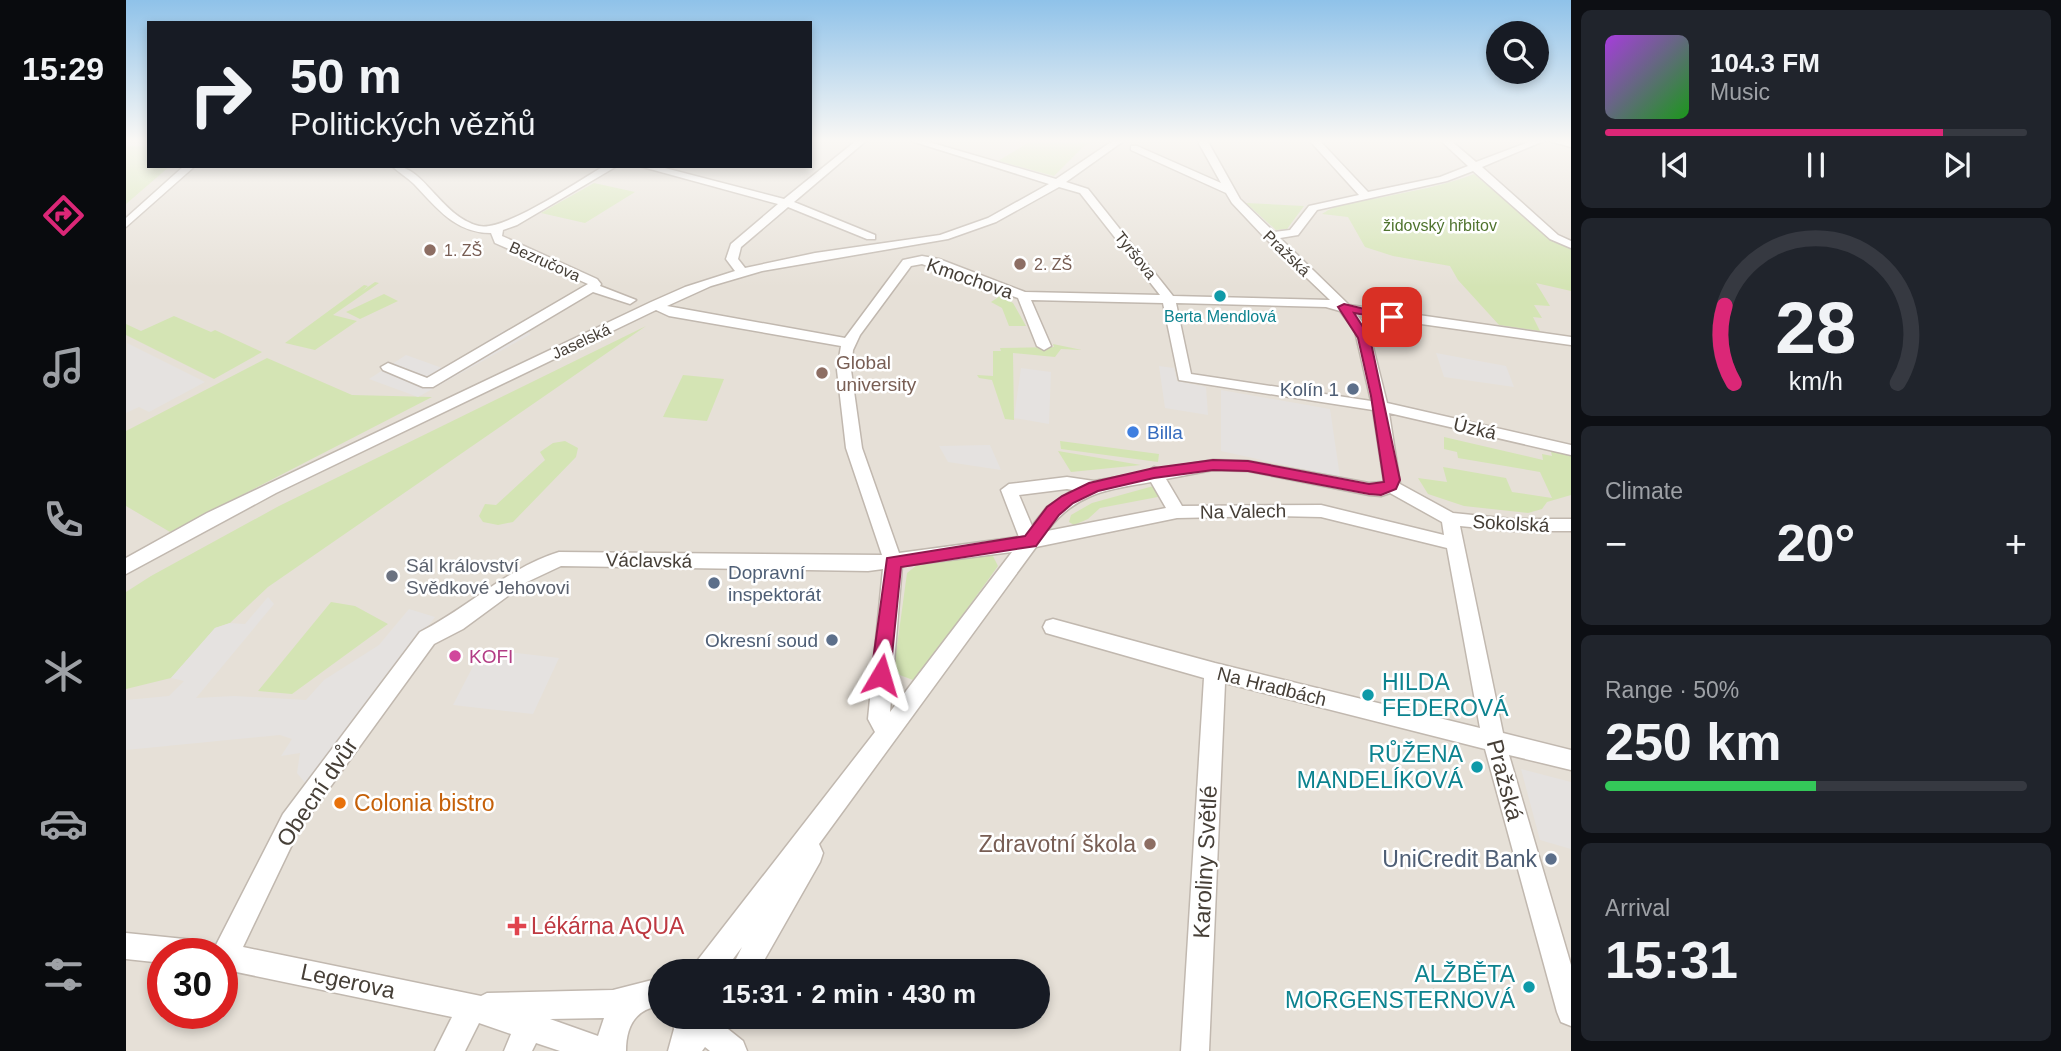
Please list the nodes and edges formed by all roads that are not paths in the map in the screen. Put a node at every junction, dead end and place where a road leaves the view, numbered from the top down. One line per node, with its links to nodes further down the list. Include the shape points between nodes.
1 (164, 189): 14 (street)
2 (424, 189): 15 (street, Bezručova, via 458,221 475,229)
3 (571, 189): 15 (street)
4 (735, 189): 13 (street)
5 (802, 189): 13 (street)
6 (1049, 189): 19 (street, Jaselská, via 1018,208 947,237)
7 (1078, 189): 23 (street, Tyršova)
8 (1360, 189): 12 (street)
9 (1397, 189): 12 (street)
10 (1499, 189): 18 (street)
11 (1228, 190): 16 (street, Pražská)
12 (1366, 196): 16 (street, via 1313,208 1294,233)
13 (786, 202): 17 (street); 19 (street, via 735,246 732,259)
14 (126, 223)
15 (498, 230): 20 (street, Bezručova, via 499,242 593,282)
16 (1269, 236): 25 (street, Pražská)
17 (871, 237)
18 (1571, 245)
19 (742, 272): 24 (street, Jaselská)
20 (592, 288): 22 (street, Bezručova); 29 (street, Bezručova, via 428,384)
21 (1023, 296): 23 (street, Kmochova); 27 (street, Kmochova, via 935,262 910,262); 28 (street)
22 (630, 300)
23 (1170, 300): 25 (street, Kmochova); 30 (street, Tyršova)
24 (656, 305): 27 (street, via 668,312); 42 (street, Jaselská, via 213,517)
25 (1344, 307): 26 (street, Kmochova); 31 (street, Pražská, via 1364,338)
26 (1571, 341)
27 (849, 343): 41 (street, Kmochova, via 844,370 854,448)
28 (1044, 346)
29 (387, 367)
30 (1184, 377): 31 (street, Úzká)
31 (1380, 407): 32 (street, Úzká); 34 (street, Pražská)
32 (1571, 450)
33 (1154, 473): 34 (street, via 1196,466 1248,466 1375,489); 35 (street); 36 (street)
34 (1391, 486): 37 (street)
35 (1094, 487): 39 (street, via 1053,511); 39 (street, via 1067,483 1009,490)
36 (1177, 512): 39 (street, Na Valech); 40 (street, Na Valech, via 1321,511)
37 (1450, 519): 38 (street, Sokolská); 40 (street, Pražská)
38 (1571, 525)
39 (1030, 541): 41 (street, Na Valech); 46 (street)
40 (1456, 544): 47 (street, Pražská)
41 (893, 562): 44 (street, Václavská, via 559,559 520,577); 46 (street, Kmochova, via 879,719)
42 (126, 566)
43 (1053, 627): 45 (street, Na Hradbách)
44 (427, 638): 50 (street, Obecní dvůr, via 291,822)
45 (1215, 672): 47 (street, Na Hradbách); 68 (street, Karoliny Světlé)
46 (886, 733): 49 (street)
47 (1493, 739): 48 (street, Na Hradbách); 59 (street, Pražská)
48 (1571, 760)
49 (842, 798): 54 (street); 55 (street)
50 (226, 938)
51 (126, 946): 52 (street, Legerova)
52 (147, 948)
53 (238, 959): 58 (street, Legerova)
54 (716, 959)
55 (750, 959)
56 (648, 995): 58 (street, Legerova, via 612,1004)
57 (648, 996): 65 (street, via 626,1006 616,1021)
58 (473, 1007): 62 (street, Legerova); 63 (street)
59 (1571, 1012)
60 (695, 1029): 66 (street)
61 (710, 1029): 67 (street)
62 (523, 1038): 64 (street, Legerova)
63 (449, 1051)
64 (601, 1051)
65 (612, 1051)
66 (683, 1051)
67 (733, 1051)
68 (1195, 1051)

